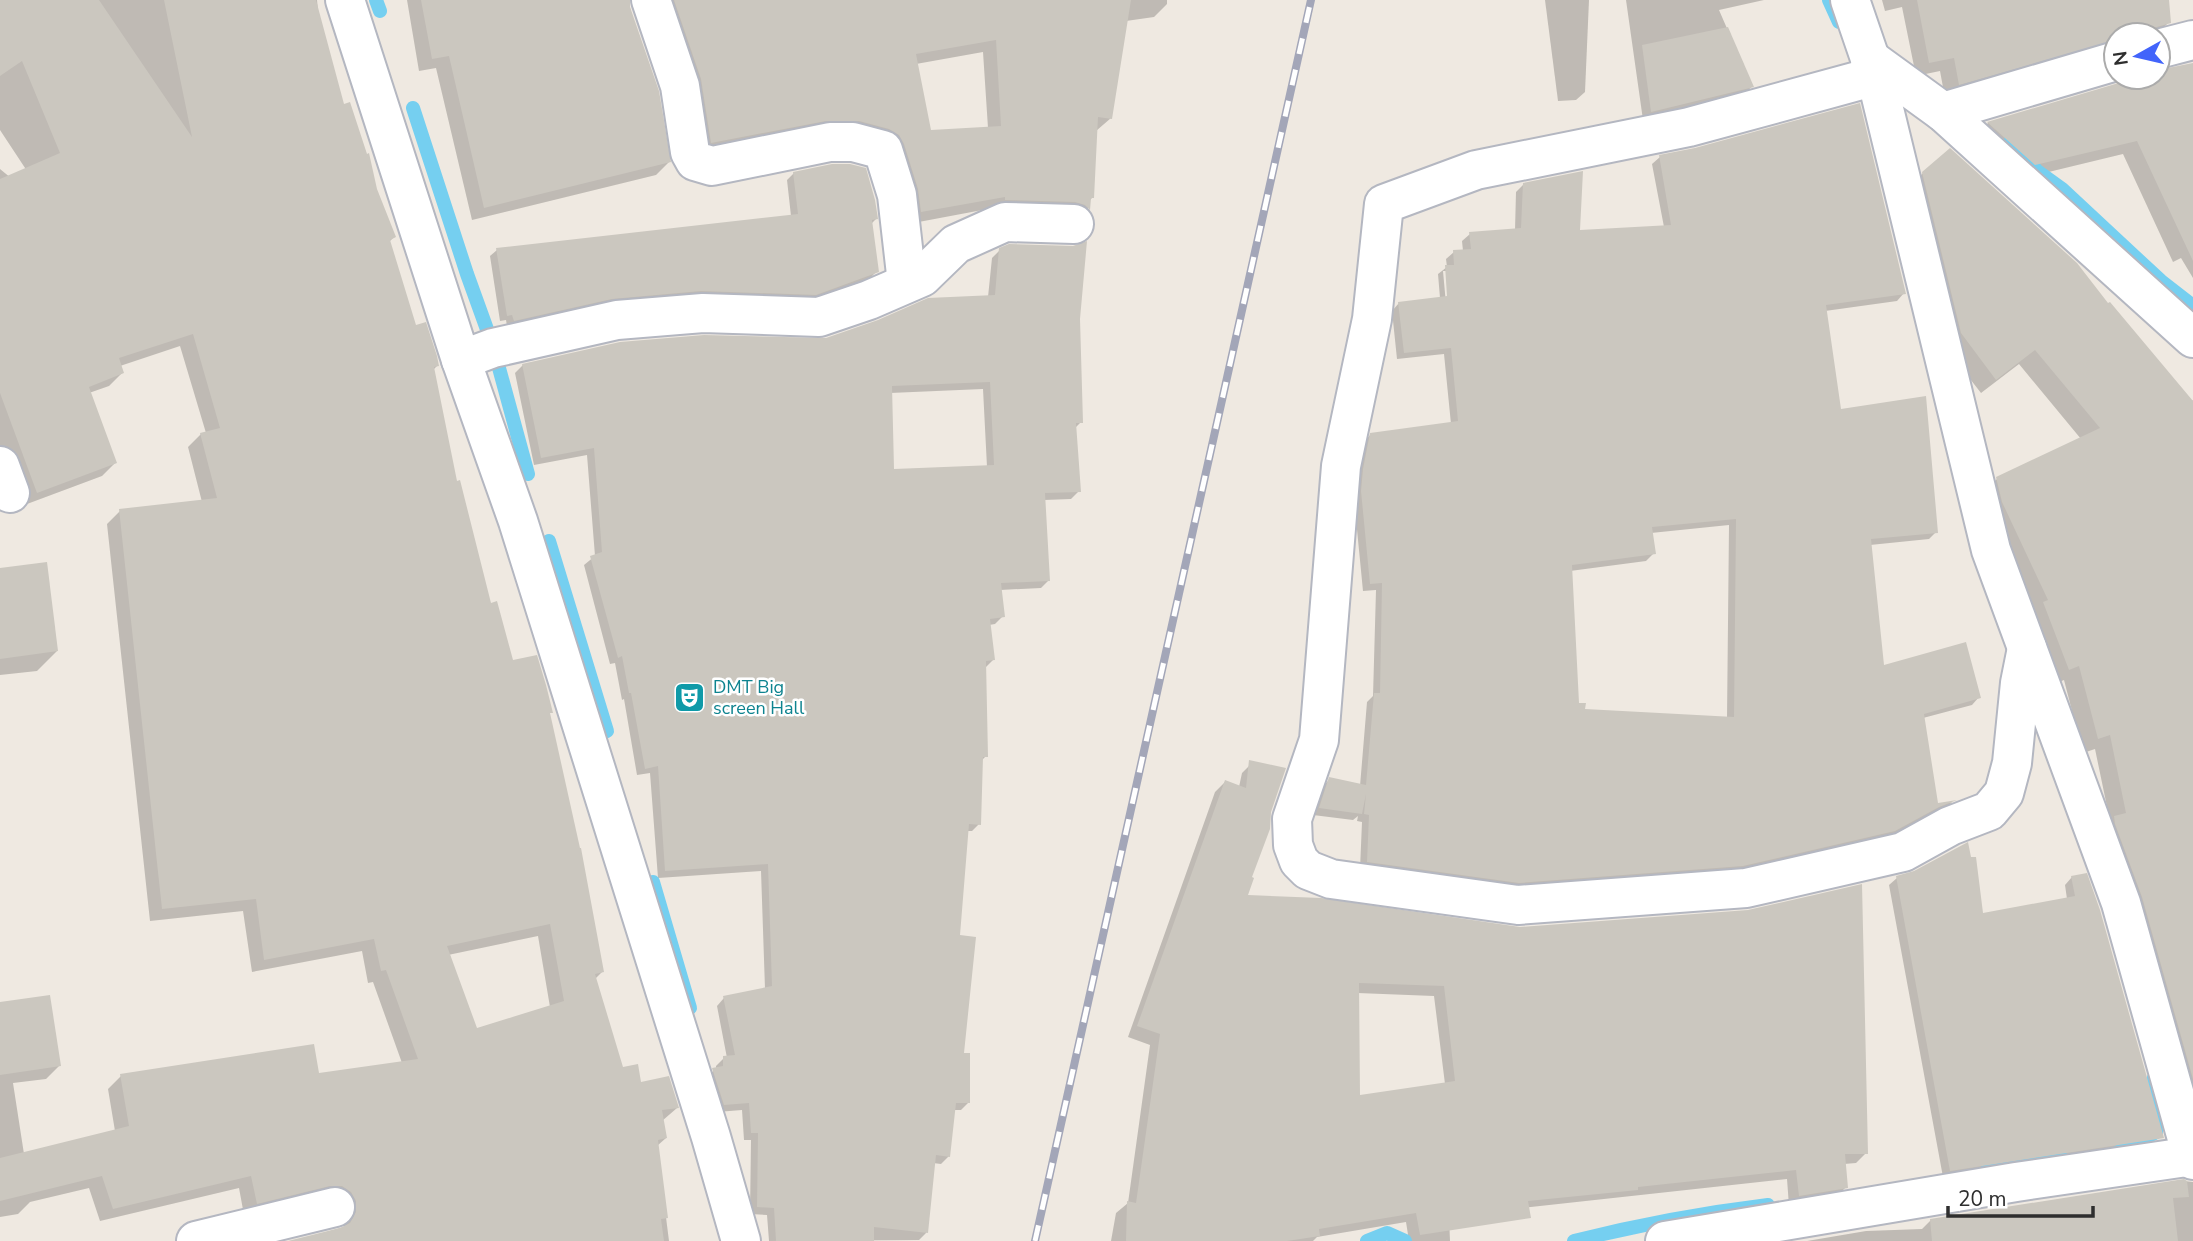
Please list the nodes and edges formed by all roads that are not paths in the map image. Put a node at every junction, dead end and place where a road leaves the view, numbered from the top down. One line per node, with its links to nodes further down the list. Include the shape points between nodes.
1 (345, 0): 12 (street)
2 (651, 0): 10 (street, via 680,86 695,162 712,166 830,142 883,150 897,195)
3 (1850, 0): 7 (street)
4 (2193, 40): 5 (street)
5 (2172, 45)
6 (2102, 65): 8 (street)
7 (1873, 67): 8 (street); 13 (street, via 1991,550); 13 (street, via 1689,127 1476,170 1384,204 1372,319 1341,466 1319,740 1292,819 1293,845 1308,870 1331,879 1518,905 1746,888 1903,852 1989,811 2004,793)
8 (1943, 112): 11 (street)
9 (1074, 224): 10 (street, via 1005,222 956,244)
10 (907, 284): 12 (street, via 819,317 703,313 617,320 493,348)
11 (2193, 338)
12 (461, 360): 17 (street, via 522,535)
13 (2027, 649): 14 (street, via 2121,903)
14 (2193, 1157): 18 (street)
15 (335, 1207): 16 (street)
16 (196, 1241)
17 (741, 1241)
18 (1665, 1241)

